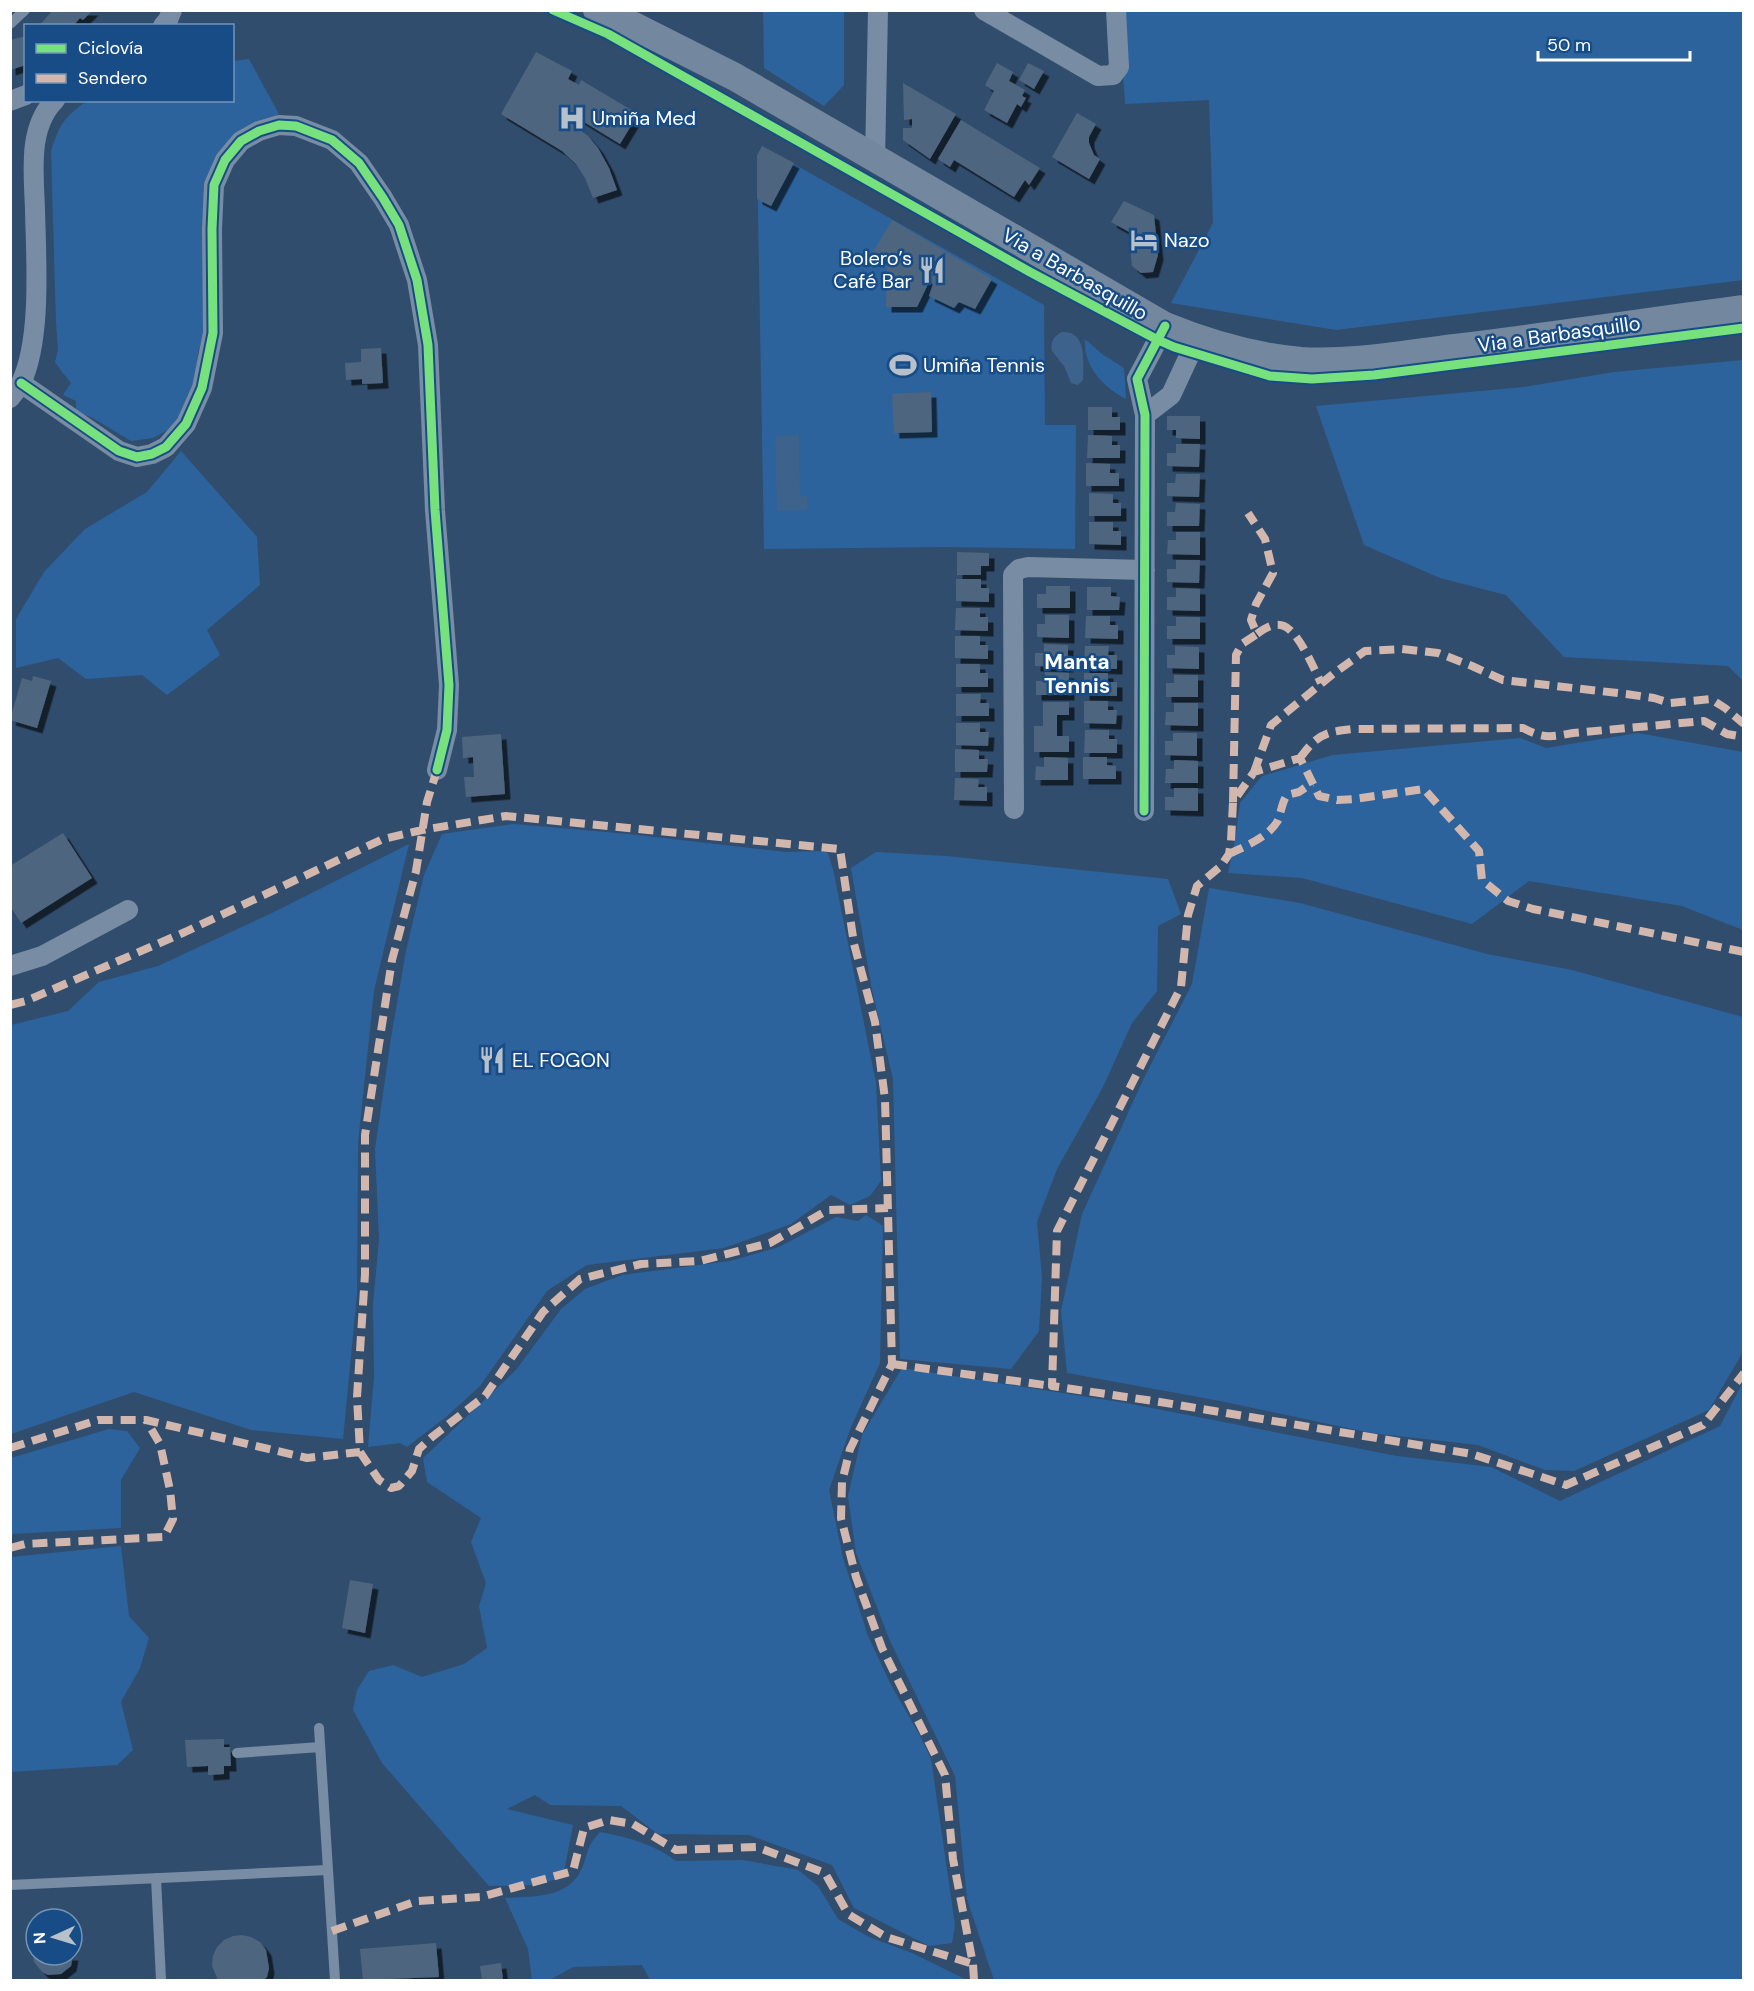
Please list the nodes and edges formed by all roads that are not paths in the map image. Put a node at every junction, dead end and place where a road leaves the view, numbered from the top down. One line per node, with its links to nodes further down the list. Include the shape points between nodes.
1 (25, 10): 7 (lane)
2 (172, 10): 8 (street)
3 (597, 10): 10 (main road, Via a Barbasquillo, via 735,77)
4 (878, 10): 10 (street)
5 (984, 10): 6 (street, via 1098,76 1113,75 1119,67)
6 (1116, 10)
7 (10, 24)
8 (165, 24)
9 (53, 102): 14 (street, via 37,130 33,340)
10 (875, 160): 12 (main road, Via a Barbasquillo)
11 (1743, 309): 13 (main road, Via a Barbasquillo, via 1347,361 1274,358)
12 (1165, 326): 13 (main road, Via a Barbasquillo); 15 (street, via 1137,380)
13 (1197, 339): 15 (street, via 1171,395)
14 (16, 390): 17 (street, via 119,451 136,457 166,447 186,424 202,388 213,333 214,185 225,160 241,141 279,125 296,126 332,140 358,163 399,225 417,280 428,345 435,510 449,684 447,730)
15 (1145, 415): 16 (street)
16 (1145, 570): 18 (street, via 1028,567 1013,575); 19 (street)
17 (436, 770)
18 (1014, 809)
19 (1144, 811)
20 (128, 910): 21 (street, via 42,956)
21 (10, 966)
22 (320, 1728): 23 (lane)
23 (320, 1747): 24 (lane); 25 (lane)
24 (237, 1753)
25 (328, 1869): 26 (lane); 29 (lane)
26 (156, 1878): 27 (lane); 28 (lane)
27 (10, 1885)
28 (161, 1980)
29 (335, 1980)

